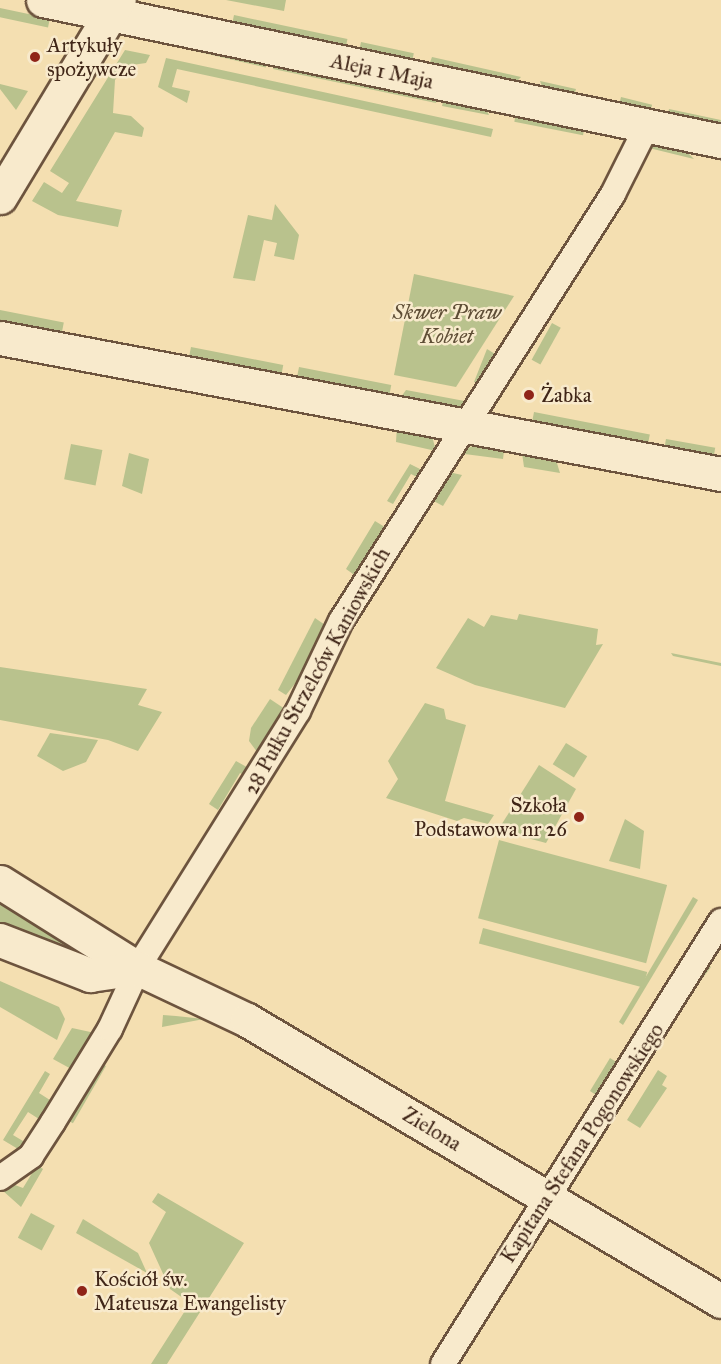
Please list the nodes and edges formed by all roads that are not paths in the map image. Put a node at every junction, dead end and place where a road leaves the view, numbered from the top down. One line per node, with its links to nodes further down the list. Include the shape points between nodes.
1 (43, 0): 2 (street, Aleja 1 Maja)
2 (114, 7): 3 (street, Aleja 1 Maja); 5 (street)
3 (647, 126): 4 (street, Aleja 1 Maja); 7 (street, 28 Pułku Strzelców Kaniowskich, via 636,156)
4 (721, 141)
5 (0, 197)
6 (0, 338): 7 (street)
7 (466, 428): 8 (street); 12 (street, 28 Pułku Strzelców Kaniowskich, via 340,621 298,711)
8 (721, 474)
9 (0, 882): 12 (street, Zielona)
10 (721, 921): 14 (street, Kapitana Stefana Pogonowskiego, via 643,1051)
11 (0, 940): 12 (street, via 90,975)
12 (137, 968): 13 (street, 28 Pułku Strzelców Kaniowskich, via 110,1029 31,1156); 14 (street, Zielona, via 247,1020)
13 (0, 1178)
14 (545, 1196): 15 (street, Zielona); 16 (street, Kapitana Stefana Pogonowskiego)
15 (721, 1301)
16 (443, 1364)

